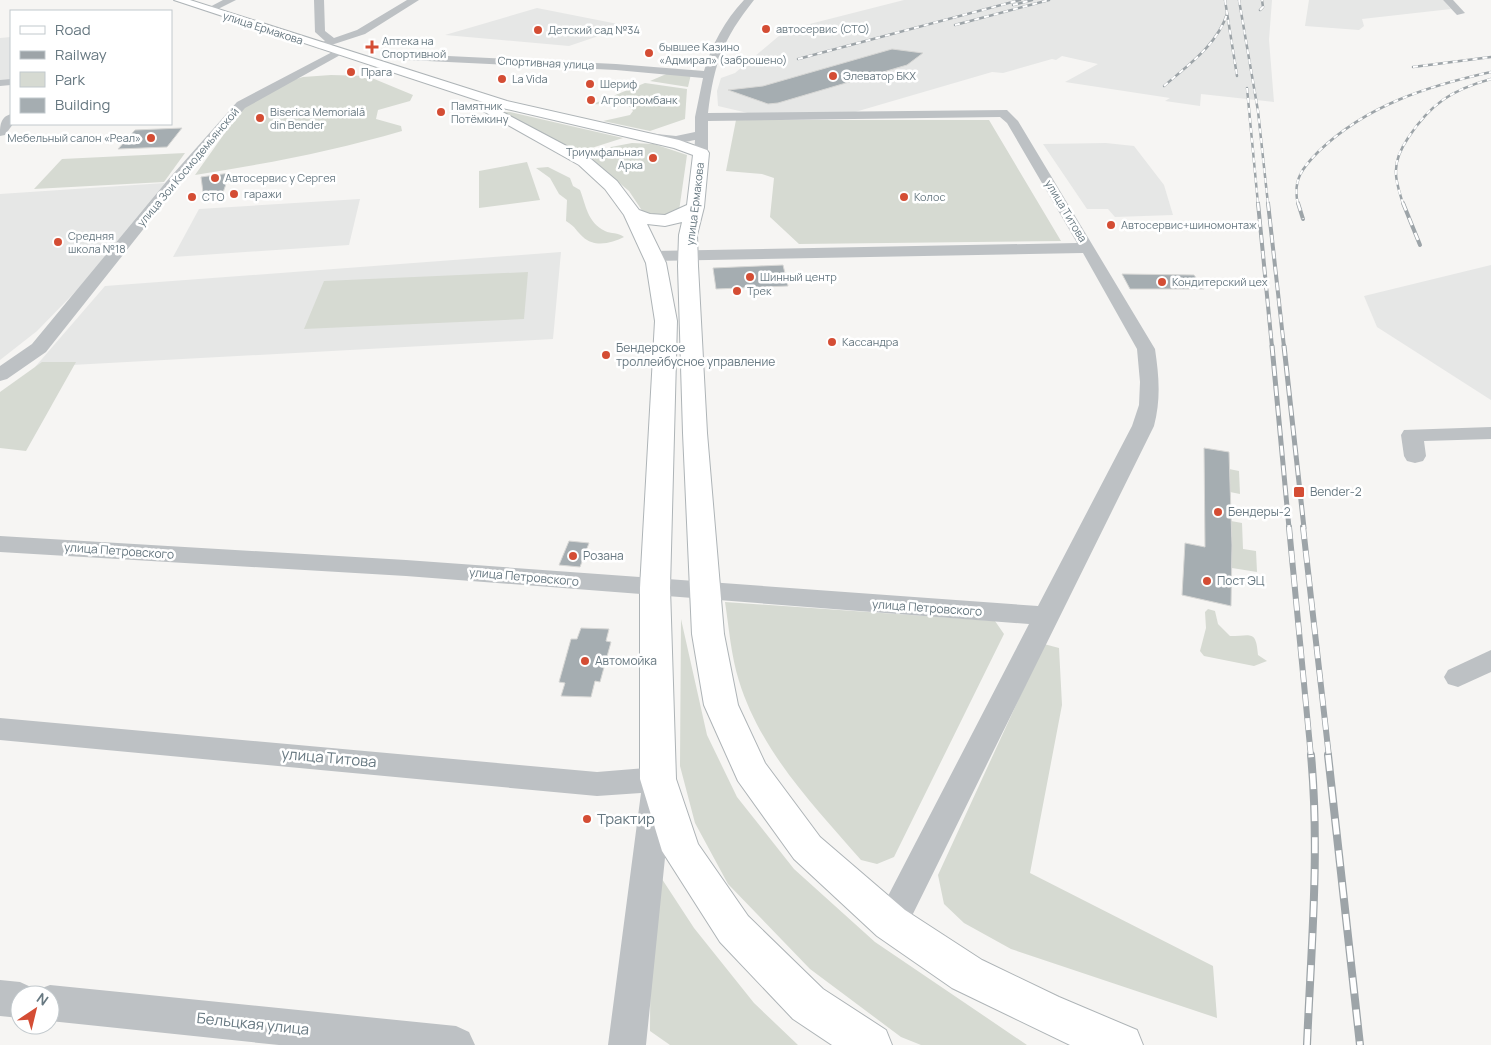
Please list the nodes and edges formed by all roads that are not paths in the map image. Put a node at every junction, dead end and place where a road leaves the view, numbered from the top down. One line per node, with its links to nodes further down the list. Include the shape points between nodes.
1 (179, 0): 7 (main road, улица Ермакова)
2 (231, 0): 7 (street)
3 (319, 0): 9 (street, via 320,32)
4 (414, 0): 9 (street, улица Зои Космодемьянской)
5 (749, 0): 11 (street, via 729,25)
6 (1448, 0): 8 (street)
7 (209, 10): 9 (main road, улица Ермакова, via 319,46)
8 (1460, 13)
9 (339, 49): 16 (main road, улица Ермакова, via 503,104); 17 (main road, улица Ермакова); 24 (street, улица Зои Космодемьянской, via 241,105 177,178 39,348)
10 (386, 56): 11 (street, Спортивная улица, via 641,68)
11 (707, 75): 12 (street)
12 (701, 117): 15 (street); 21 (street, улица Титова, via 1003,114 1012,121)
13 (10, 120): 14 (street)
14 (0, 132)
15 (703, 134): 16 (street, via 676,140); 18 (street)
16 (647, 138): 17 (main road); 18 (main road, улица Ермакова)
17 (596, 152): 20 (main road, улица Ермакова, via 612,185)
18 (701, 153): 19 (main road, улица Ермакова)
19 (695, 207): 20 (main road, via 684,216 669,220 656,221); 23 (main road, улица Ермакова, via 688,235)
20 (633, 214): 22 (main road, улица Ермакова)
21 (1088, 248): 23 (street, улица Титова); 30 (street, via 1146,349 1149,404 1143,426)
22 (654, 256): 23 (street, улица Титова); 28 (main road, улица Ермакова, via 666,321)
23 (689, 256): 29 (main road, улица Ермакова, via 695,433)
24 (0, 375)
25 (1491, 433): 26 (street, via 1412,435)
26 (1415, 456)
27 (0, 544): 28 (street, улица Петровского, via 406,568)
28 (655, 588): 29 (street, улица Петровского); 34 (main road, улица Ермакова)
29 (706, 591): 30 (street, улица Петровского); 35 (main road, улица Ермакова, via 708,634 721,705 751,771 806,848)
30 (1047, 616): 35 (street)
31 (1491, 660): 32 (street)
32 (1458, 677)
33 (0, 729): 34 (street, улица Титова, via 598,784)
34 (658, 779): 38 (street); 39 (main road, улица Ермакова, via 681,850 734,929 808,1004)
35 (891, 923): 40 (main road, улица Ермакова, via 967,974)
36 (60, 1004): 37 (street, Бельцкая улица)
37 (456, 1045)
38 (627, 1045)
39 (870, 1045)
40 (1121, 1045)

